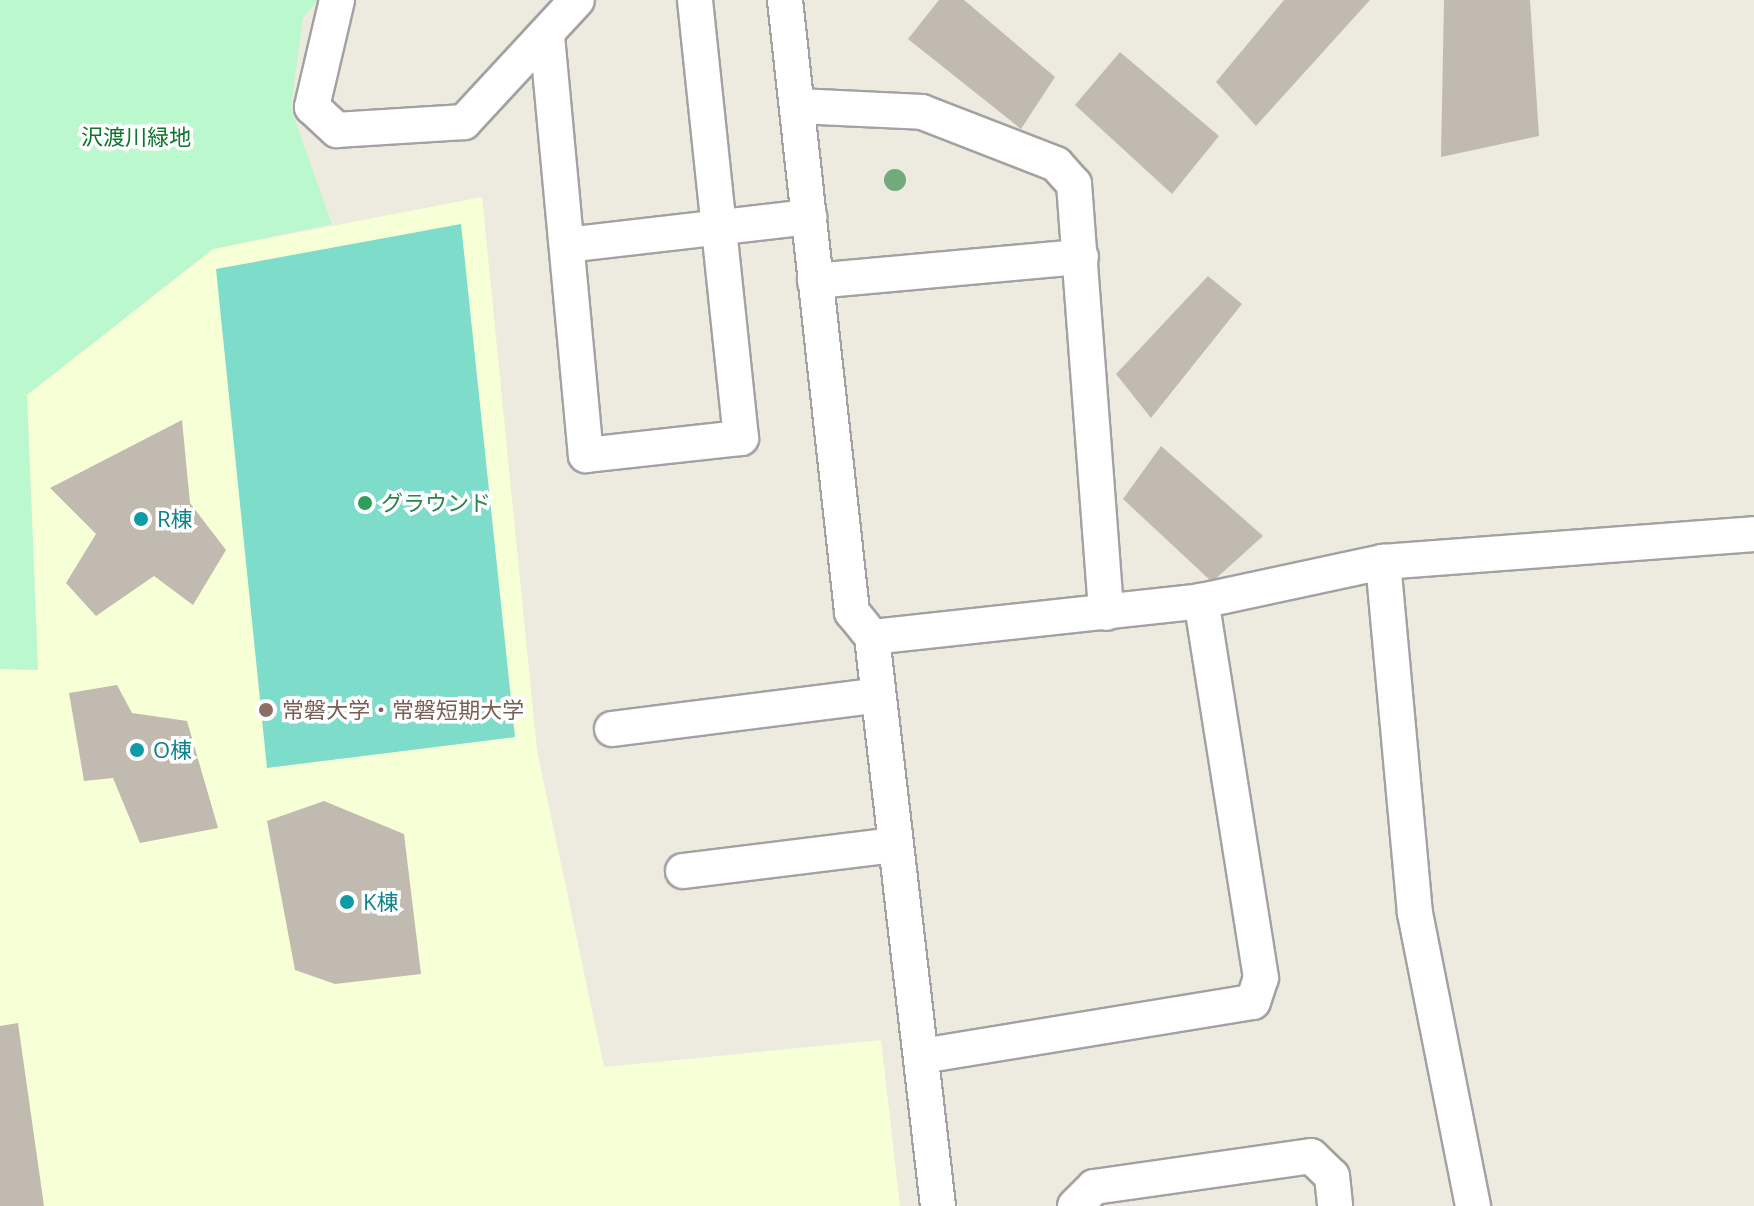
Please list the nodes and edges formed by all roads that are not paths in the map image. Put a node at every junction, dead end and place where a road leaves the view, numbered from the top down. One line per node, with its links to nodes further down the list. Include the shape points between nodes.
1 (337, 0): 5 (street, via 312,107 337,130 464,122)
2 (577, 0): 5 (street)
3 (695, 0): 8 (street)
4 (785, 0): 6 (street)
5 (547, 36): 9 (street)
6 (797, 106): 7 (street); 10 (street, via 922,112 1056,164 1074,184)
7 (809, 217): 8 (street); 11 (street)
8 (721, 226): 9 (street); 9 (street, via 741,438 586,455)
9 (567, 245)
10 (1081, 257): 11 (street); 15 (street)
11 (815, 281): 16 (street, via 852,612)
12 (1754, 534): 13 (street)
13 (1383, 562): 14 (street); 25 (street, via 1415,913)
14 (1201, 601): 15 (street); 21 (street, via 1261,978 1253,1002)
15 (1106, 613): 16 (street)
16 (872, 637): 17 (street)
17 (875, 696): 18 (street); 19 (street)
18 (612, 729)
19 (894, 845): 20 (street); 21 (street)
20 (683, 871)
21 (922, 1056): 22 (street)
22 (938, 1206)
23 (1075, 1206): 24 (street, via 1094,1187 1311,1156 1332,1176)
24 (1335, 1206)
25 (1473, 1206)

